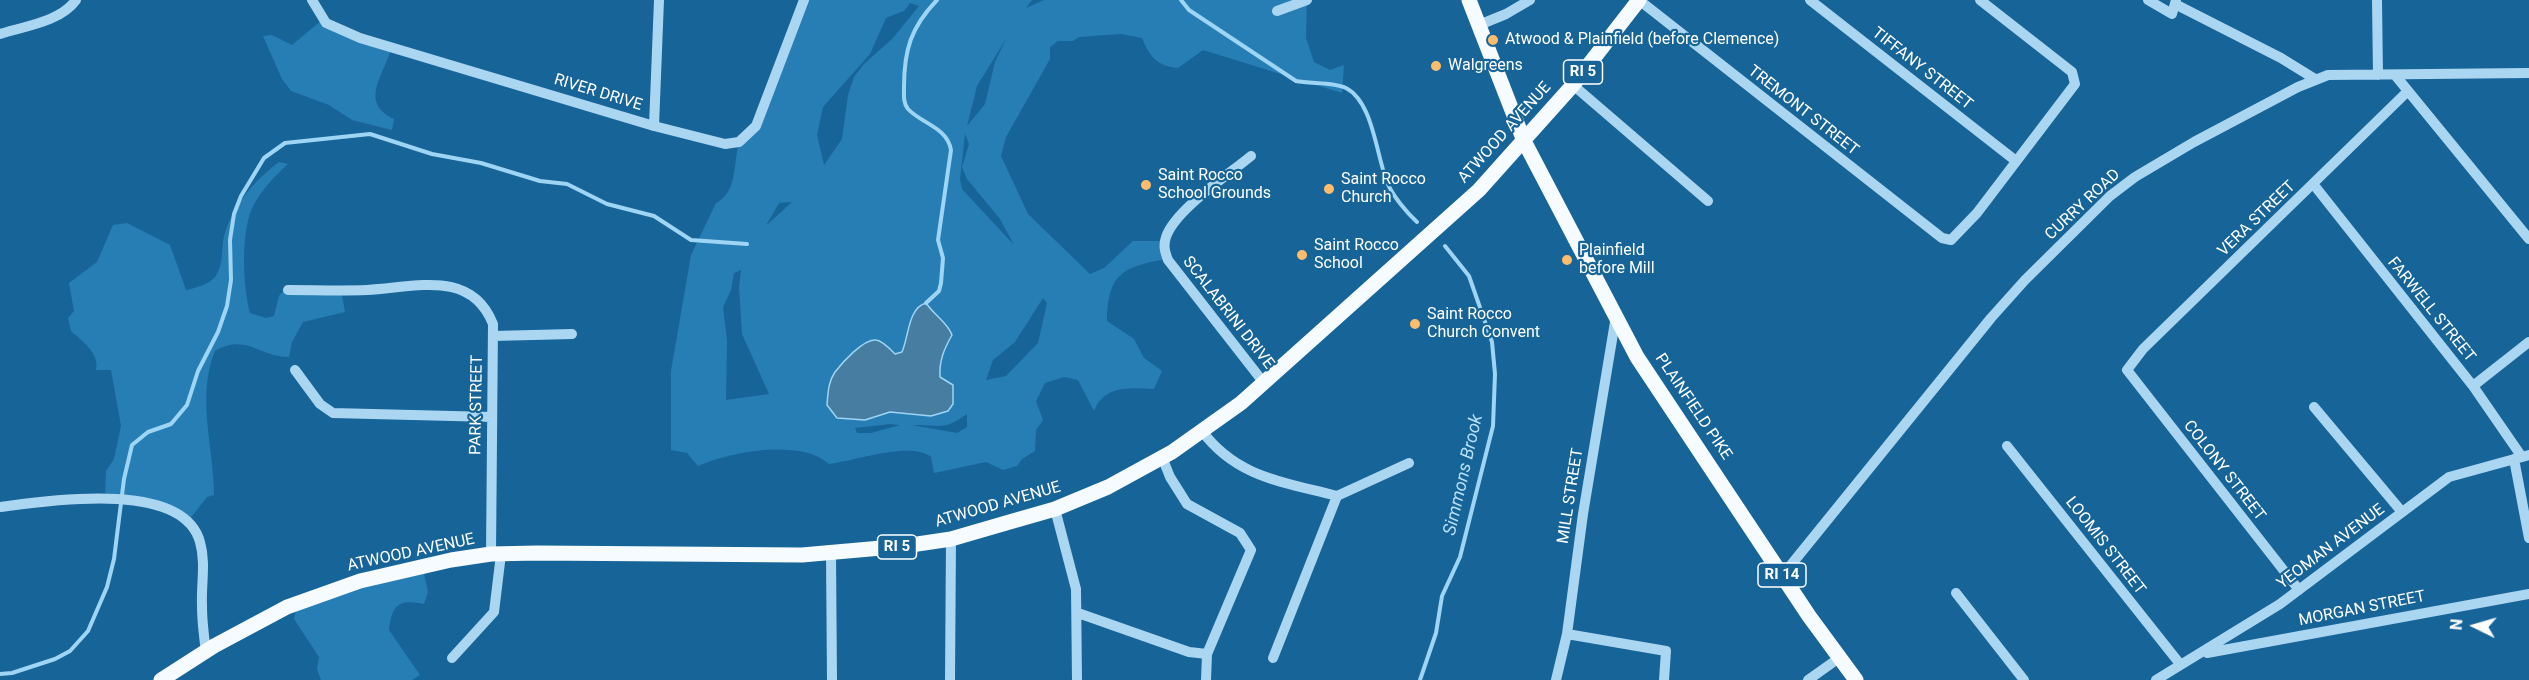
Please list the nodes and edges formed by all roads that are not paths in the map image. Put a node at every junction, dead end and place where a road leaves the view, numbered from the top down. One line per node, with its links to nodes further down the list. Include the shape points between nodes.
1 (76, 0): 16 (street, via 56,17)
2 (312, 0): 23 (street, RIVER DRIVE, via 326,23 360,38)
3 (659, 0): 23 (street)
4 (804, 0): 23 (street, RIVER DRIVE, via 756,126 747,137 718,144)
5 (1307, 0): 14 (street)
6 (1468, 0): 15 (main road, RI 14)
7 (1530, 0): 15 (street)
8 (1639, 0): 21 (main road, ATWOOD AVENUE / RI 5); 26 (street, TREMONT STREET, via 1942,238 1952,240)
9 (1810, 0): 26 (street, TIFFANY STREET)
10 (1980, 0): 26 (street, via 2075,76 2075,84)
11 (2148, 0): 13 (street)
12 (2377, 0): 18 (street)
13 (2174, 6): 20 (street, via 2281,58)
14 (1276, 10)
15 (1479, 25): 24 (main road, RI 14)
16 (0, 34)
17 (2529, 73): 19 (street, CURRY ROAD)
18 (2378, 75): 19 (street, CURRY ROAD); 20 (street, CURRY ROAD, via 2328,75)
19 (2395, 75): 22 (street)
20 (2314, 79): 54 (street, CURRY ROAD, via 2194,142 2110,196 1998,311)
21 (1573, 85): 24 (main road, ATWOOD AVENUE / RI 5); 28 (street)
22 (2408, 91): 27 (street, VERA STREET); 29 (street)
23 (654, 126)
24 (1524, 141): 31 (main road, PLAINFIELD PIKE / RI 14); 37 (main road, ATWOOD AVENUE / RI 5, via 1492,178)
25 (1251, 156): 37 (street, SCALABRINI DRIVE, via 1187,210 1170,229 1164,248 1168,260)
26 (2016, 161)
27 (2314, 185): 36 (street, VERA STREET, via 2143,349); 38 (street, FARWELL STREET)
28 (1708, 201)
29 (2529, 239)
30 (288, 290): 33 (street, via 441,285 478,298 493,324)
31 (1616, 316): 54 (main road, PLAINFIELD PIKE / RI 14, via 1654,384); 59 (street, MILL STREET)
32 (572, 334): 33 (street, PARK STREET)
33 (493, 336): 40 (street, PARK STREET)
34 (2529, 342): 38 (street)
35 (295, 370): 40 (street, via 320,404 333,413)
36 (2127, 370): 55 (street, COLONY STREET)
37 (1264, 383): 41 (main road, ATWOOD AVENUE / RI 5)
38 (2473, 386): 44 (street, FARWELL STREET)
39 (2314, 407): 49 (street)
40 (492, 417): 52 (street, PARK STREET)
41 (1202, 431): 43 (main road, ATWOOD AVENUE / RI 5); 46 (street, via 1215,449 1256,475)
42 (2007, 446): 66 (street, LOOMIS STREET)
43 (1162, 457): 48 (main road, ATWOOD AVENUE / RI 5); 61 (street, via 1187,504 1240,533 1251,550)
44 (2522, 457): 49 (street, YEOMAN AVENUE, via 2449,477); 50 (street)
45 (1409, 463): 46 (street)
46 (1337, 496): 64 (street)
47 (0, 507): 60 (street, via 113,498 143,501 173,513 188,524 200,542)
48 (1055, 509): 51 (main road, ATWOOD AVENUE / RI 5); 58 (street, via 1071,566)
49 (2402, 512): 55 (street, YEOMAN AVENUE)
50 (2529, 538)
51 (951, 539): 53 (main road, ATWOOD AVENUE / RI 5); 69 (street)
52 (496, 554): 53 (main road, ATWOOD AVENUE / RI 5); 60 (main road, ATWOOD AVENUE / RI 5, via 450,560 321,594 255,623); 63 (street, PARK STREET, via 494,612)
53 (831, 554): 68 (street)
54 (1782, 576): 65 (main road, PLAINFIELD PIKE / RI 14)
55 (2299, 590): 62 (street, YEOMAN AVENUE)
56 (1956, 593): 76 (street)
57 (2529, 594): 62 (street, MORGAN STREET)
58 (1078, 613): 61 (street, via 1189,652); 70 (street)
59 (1566, 634): 72 (street, MILL STREET); 73 (street, via 1666,651)
60 (206, 652): 67 (main road, ATWOOD AVENUE / RI 5)
61 (1207, 654): 71 (street)
62 (2201, 654): 66 (street, YEOMAN AVENUE)
63 (452, 658)
64 (1273, 658)
65 (1839, 658): 74 (street); 75 (main road, PLAINFIELD PIKE / RI 14)
66 (2180, 664): 77 (street, YEOMAN AVENUE)
67 (161, 680)
68 (832, 680)
69 (950, 680)
70 (1077, 680)
71 (1206, 680)
72 (1556, 680)
73 (1664, 680)
74 (1808, 680)
75 (1856, 680)
76 (2024, 680)
77 (2156, 680)

